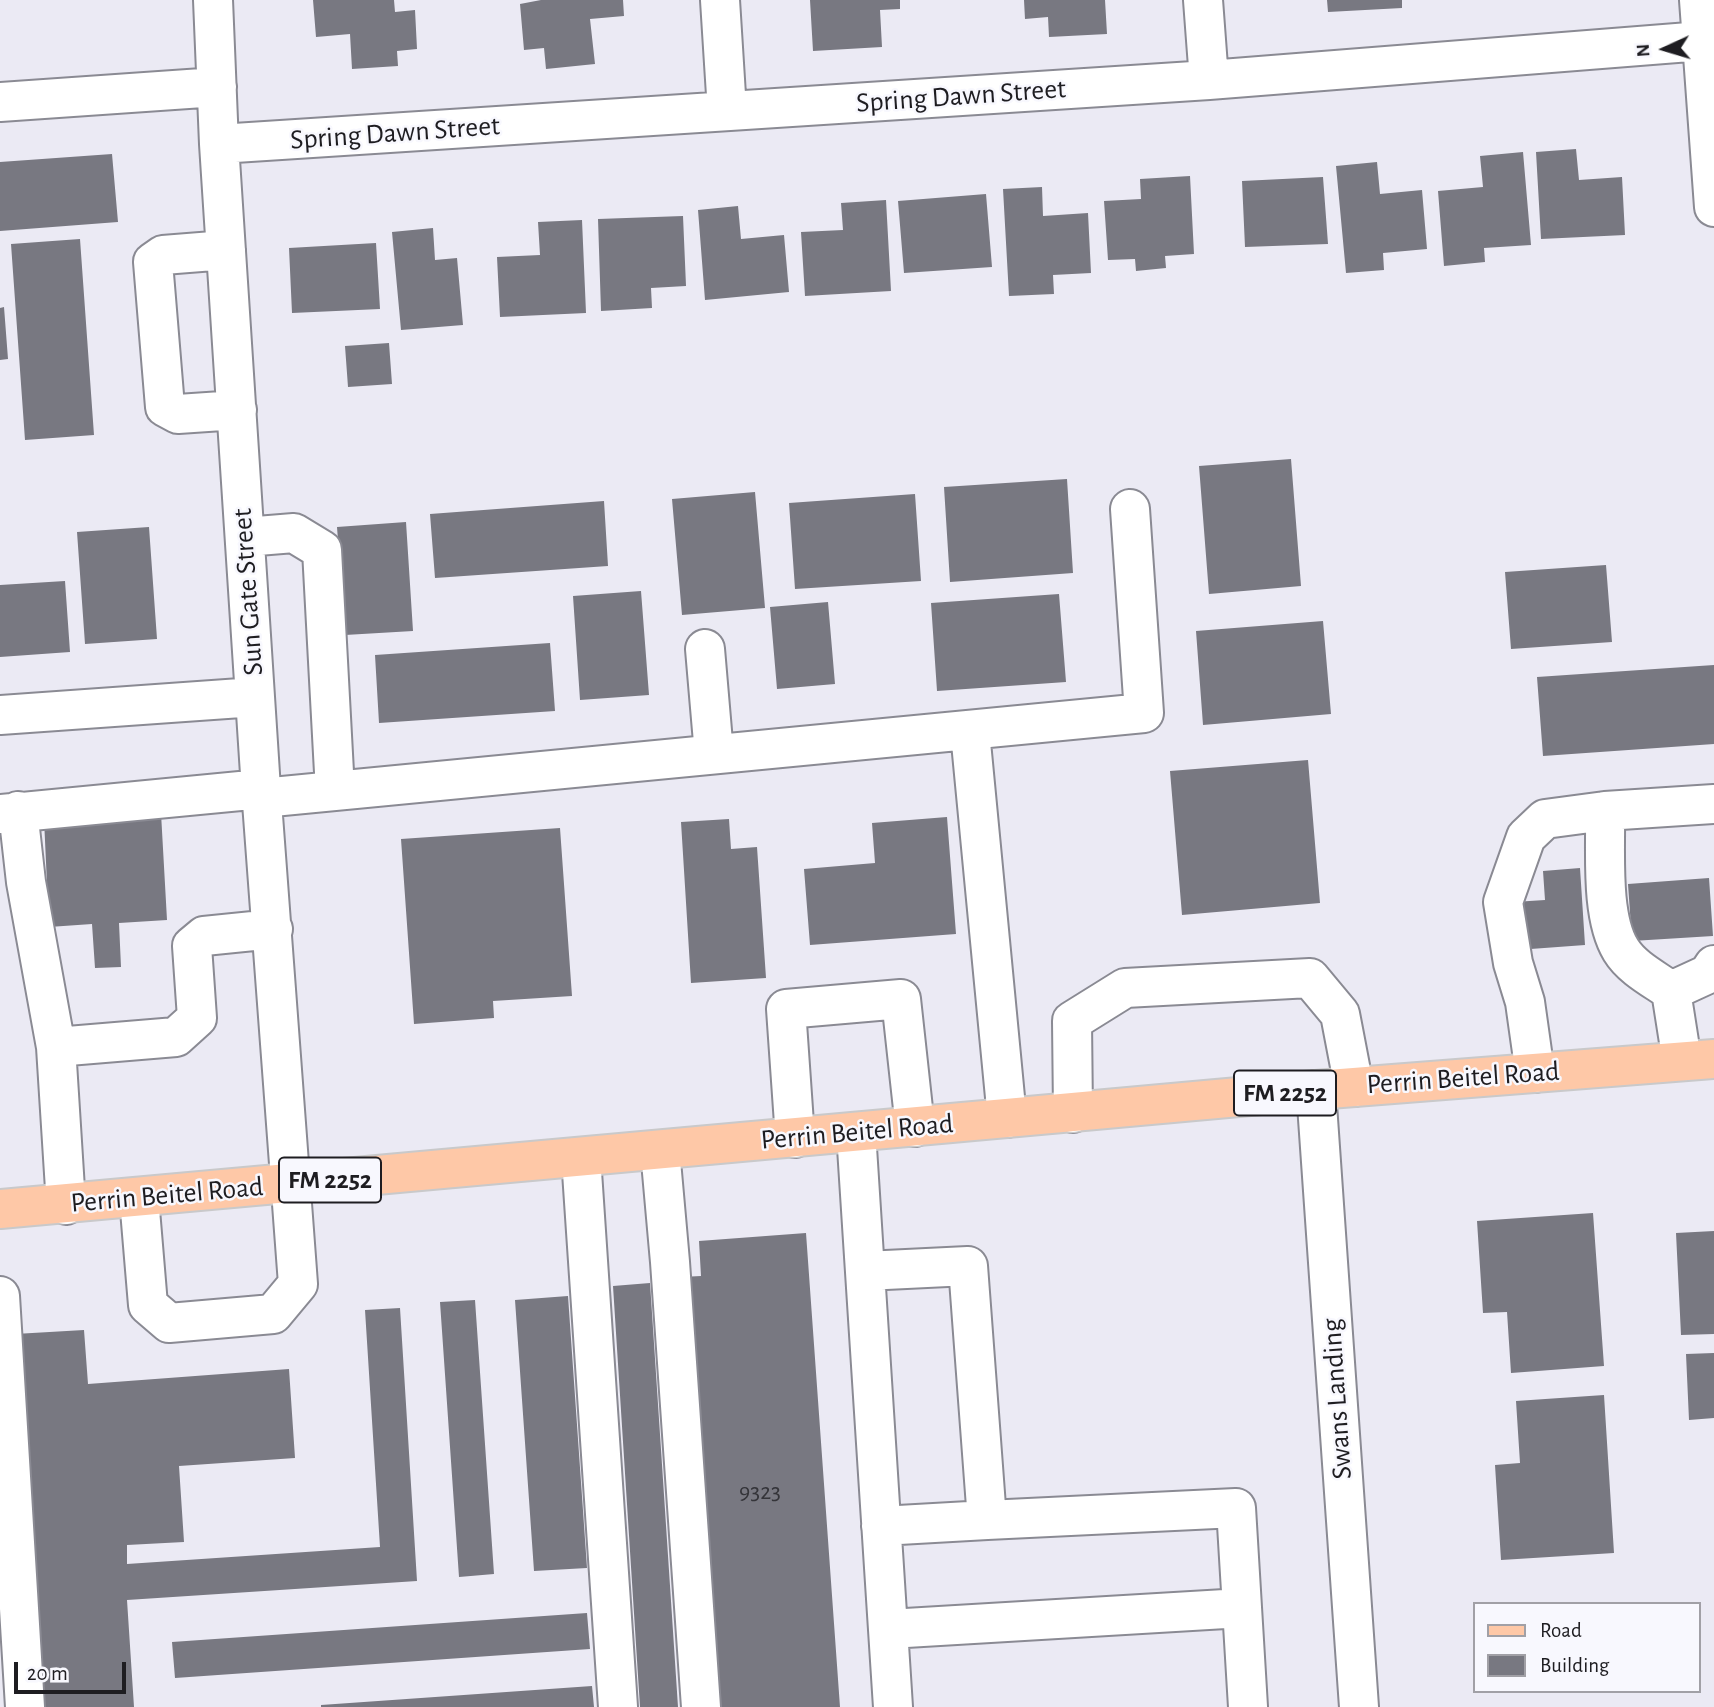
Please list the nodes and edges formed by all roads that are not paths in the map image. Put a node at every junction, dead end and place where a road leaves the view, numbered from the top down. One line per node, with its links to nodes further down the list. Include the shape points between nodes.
1 (213, 0): 6 (street, Sun Gate Street)
2 (720, 0): 8 (street)
3 (1203, 0): 5 (street)
4 (1704, 23): 5 (street, Spring Dawn Street); 10 (street)
5 (1209, 80): 8 (street, Spring Dawn Street)
6 (217, 88): 7 (street); 9 (street, Sun Gate Street)
7 (0, 102)
8 (727, 111): 9 (street, Spring Dawn Street)
9 (219, 144): 11 (street, Sun Gate Street)
10 (1714, 207)
11 (226, 250): 12 (street, Sun Gate Street); 12 (street, via 163,255 153,262 164,407 178,414)
12 (237, 410): 14 (street, Sun Gate Street)
13 (1130, 509): 18 (street, via 1144,713)
14 (245, 537): 16 (street, Sun Gate Street); 20 (street, via 294,533 322,550)
15 (705, 649): 19 (street)
16 (255, 697): 17 (street); 21 (street, Sun Gate Street)
17 (0, 715)
18 (970, 732): 19 (street); 35 (street)
19 (713, 754): 20 (street)
20 (335, 791): 21 (street)
21 (262, 794): 24 (street); 26 (street, Sun Gate Street)
22 (1714, 804): 23 (street)
23 (1605, 811): 28 (street, via 1606,887 1621,949 1638,968); 31 (street, via 1545,819 1526,838 1503,902)
24 (9, 812): 25 (street)
25 (13, 884): 29 (street)
26 (273, 929): 29 (street, via 204,936 192,946 197,1017 176,1037); 41 (street, Sun Gate Street)
27 (1714, 965): 28 (street, via 1708,974)
28 (1671, 991): 30 (street)
29 (56, 1047): 43 (street)
30 (1698, 1060): 31 (main road, Perrin Beitel Road / FM 2252)
31 (1535, 1073): 32 (main road, Perrin Beitel Road / FM 2252)
32 (1354, 1087): 33 (main road, Perrin Beitel Road / FM 2252); 34 (street, via 1340,1014 1310,978 1125,988 1072,1021)
33 (1316, 1090): 34 (main road, Perrin Beitel Road / FM 2252); 56 (street, Swans Landing)
34 (1073, 1113): 35 (main road, Perrin Beitel Road / FM 2252)
35 (1007, 1118): 36 (main road, Perrin Beitel Road / FM 2252)
36 (915, 1127): 37 (main road, Perrin Beitel Road / FM 2252); 38 (street, via 901,999 786,1009)
37 (856, 1132): 38 (main road, Perrin Beitel Road / FM 2252); 45 (street)
38 (795, 1138): 39 (main road, Perrin Beitel Road / FM 2252)
39 (660, 1150): 40 (main road, Perrin Beitel Road / FM 2252); 53 (street)
40 (582, 1157): 41 (main road, Perrin Beitel Road / FM 2252); 52 (street)
41 (292, 1184): 42 (main road, Perrin Beitel Road / FM 2252); 42 (street, Sun Gate Street, via 298,1284 272,1314 169,1322 148,1305)
42 (139, 1198): 43 (main road, Perrin Beitel Road / FM 2252)
43 (66, 1205): 44 (main road, Perrin Beitel Road / FM 2252)
44 (0, 1209)
45 (865, 1271): 47 (street, via 968,1266); 48 (street)
46 (0, 1296): 51 (street)
47 (987, 1520): 48 (street); 49 (street, via 1236,1508)
48 (881, 1527): 50 (street)
49 (1242, 1608): 50 (street); 55 (street)
50 (889, 1629): 54 (street)
51 (25, 1707)
52 (618, 1707)
53 (701, 1707)
54 (894, 1707)
55 (1248, 1707)
56 (1359, 1707)

